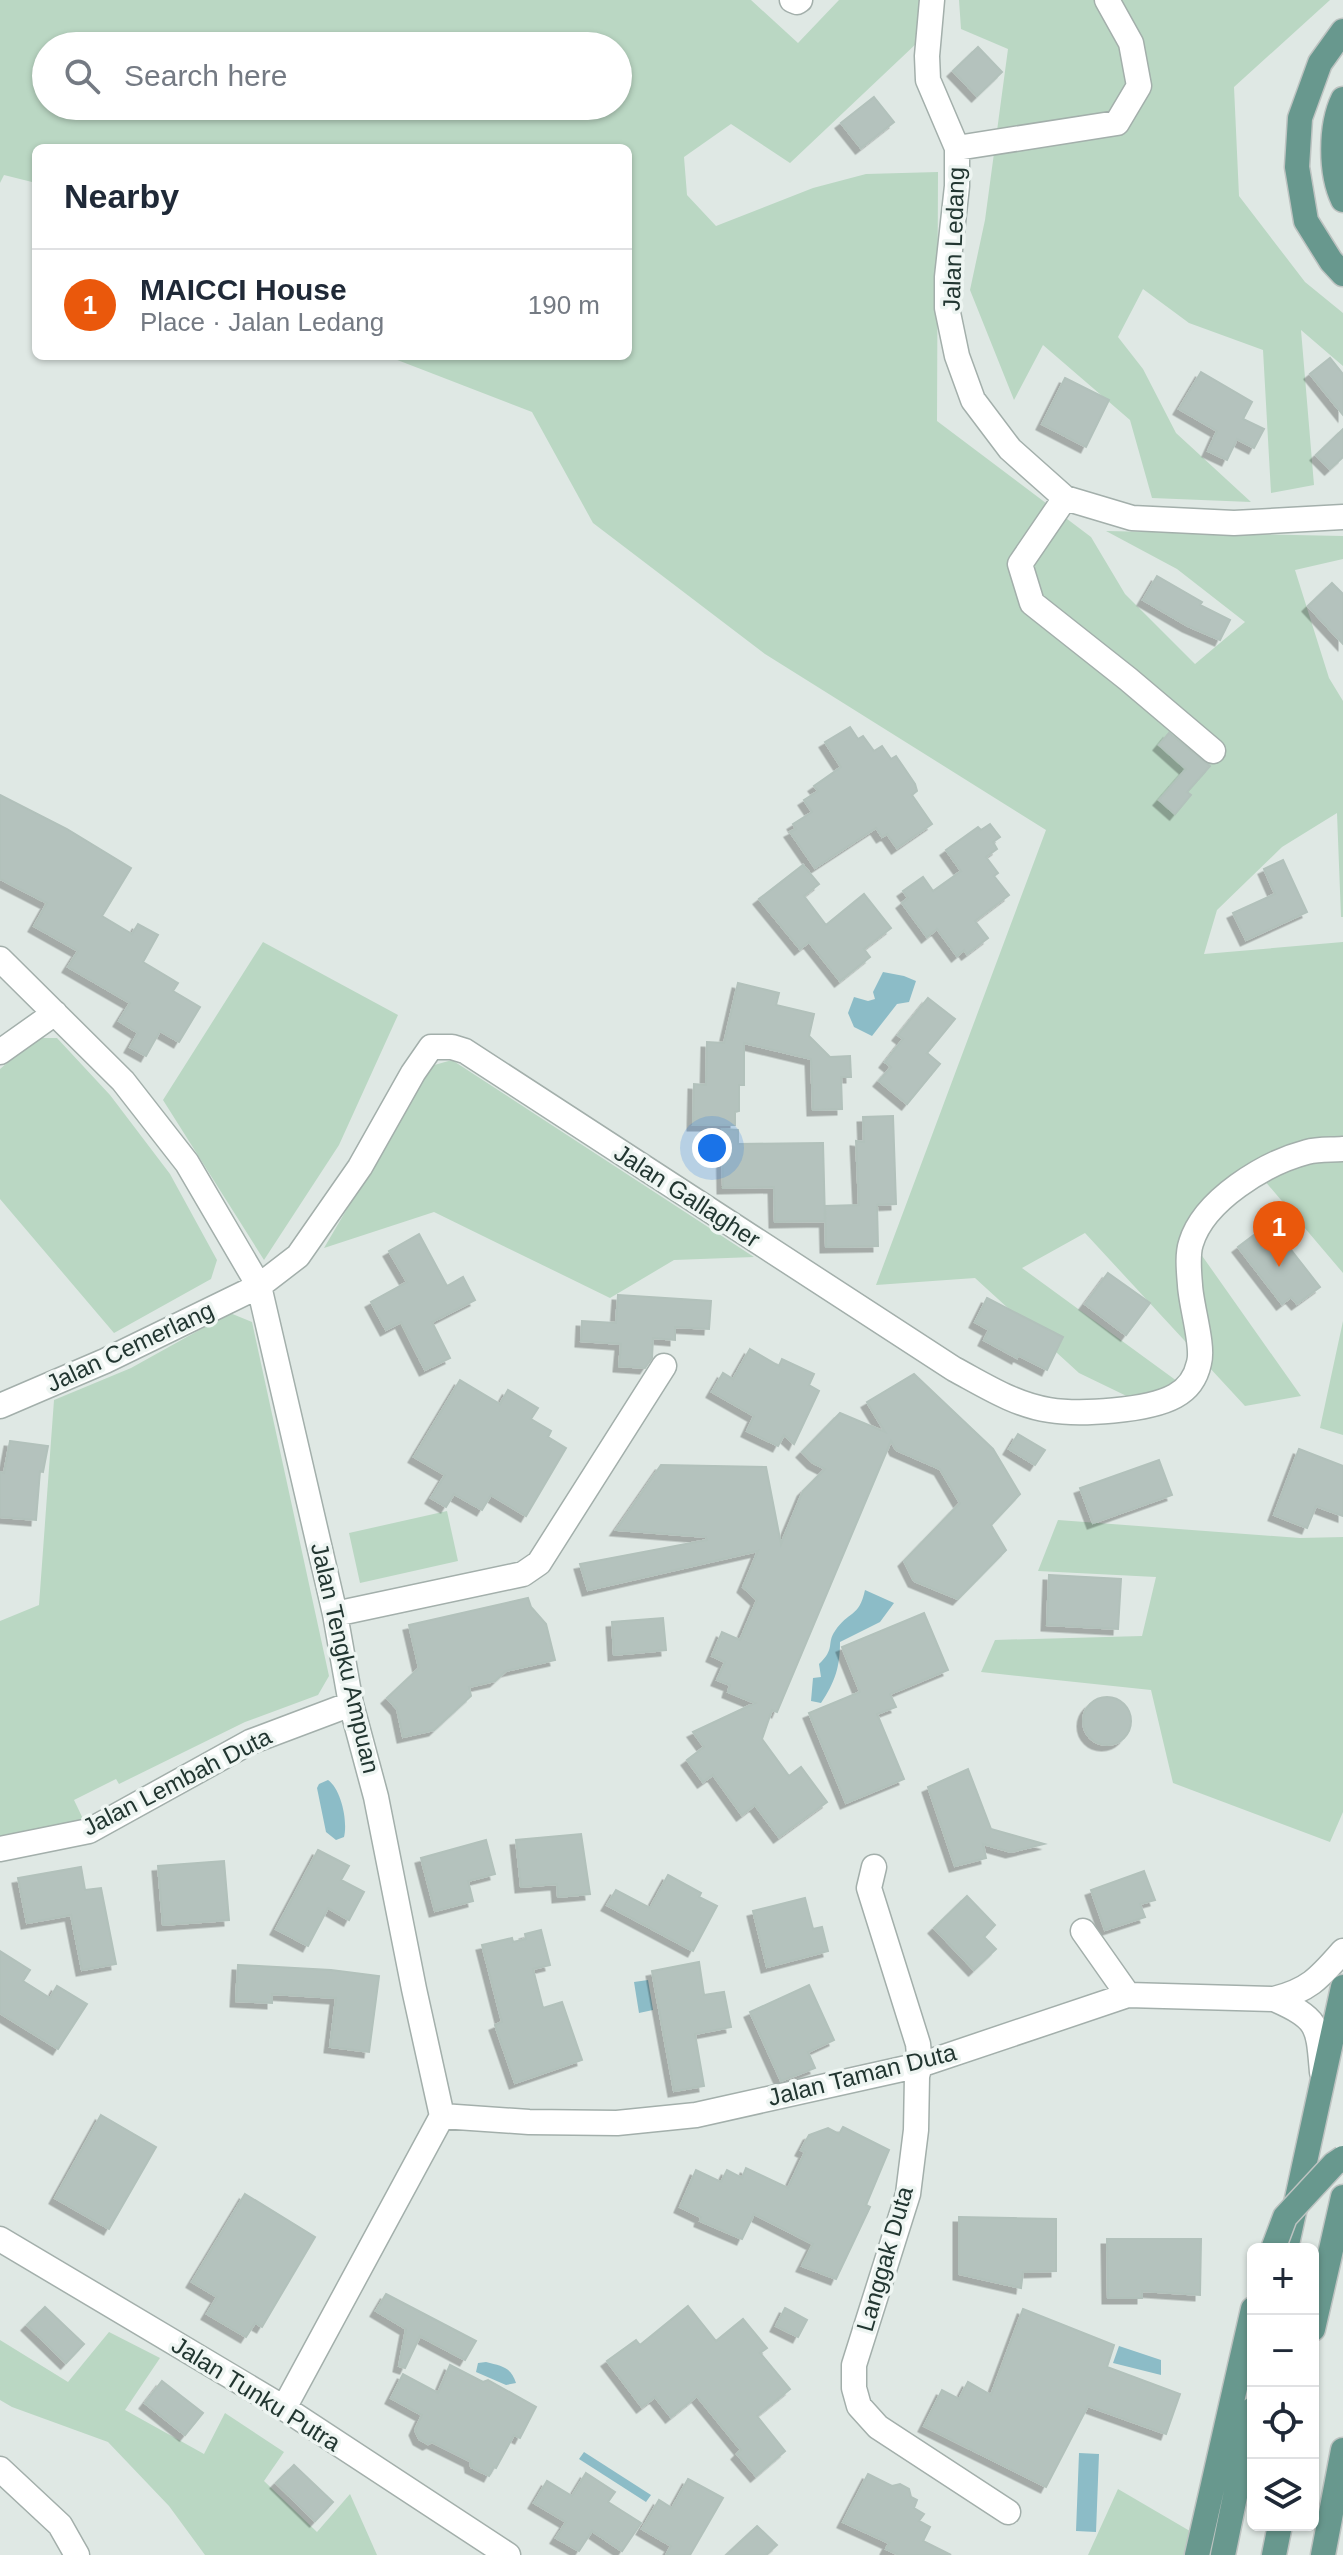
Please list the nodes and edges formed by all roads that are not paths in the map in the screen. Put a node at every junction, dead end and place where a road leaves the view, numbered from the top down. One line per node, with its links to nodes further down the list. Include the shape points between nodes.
1 (792, 0): 2 (street)
2 (800, 0)
3 (932, 0): 7 (street, Jalan Ledang, via 928,80)
4 (1107, 0): 7 (street, via 1131,43 1139,86 1117,123)
5 (1343, 31): 9 (main road, via 1320,63 1300,118 1297,167 1306,221)
6 (1343, 99): 8 (main road, via 1335,142 1337,187)
7 (957, 148): 10 (street, Jalan Ledang, via 947,308 957,356 973,400 1010,449)
8 (1343, 200)
9 (1343, 274)
10 (1065, 498): 11 (street, Jalan Ledang, via 1132,518 1234,523); 12 (street, via 1020,564 1032,603)
11 (1343, 517)
12 (1213, 751)
13 (0, 959): 14 (street, Jalan Tengku Ampuan)
14 (55, 1013): 15 (street); 17 (street, Jalan Tengku Ampuan, via 123,1081 187,1163)
15 (0, 1052)
16 (1343, 1149): 17 (street, Jalan Gallagher, via 1307,1152 1273,1165 1230,1191 1200,1220 1190,1245 1190,1288 1201,1360 1193,1381 1175,1396 1152,1404 1093,1413 1047,1410 1006,1397 954,1369 452,1047 431,1047 360,1167 298,1256)
17 (259, 1286): 19 (street, Jalan Cemerlang); 20 (street, Jalan Tengku Ampuan)
18 (664, 1366): 20 (street, via 539,1563 523,1574)
19 (0, 1406)
20 (335, 1614): 21 (street, Jalan Tengku Ampuan)
21 (351, 1704): 22 (street, Jalan Lembah Duta, via 250,1742 89,1831); 31 (street, Jalan Tengku Ampuan, via 380,1812)
22 (0, 1849)
23 (865, 1875): 29 (street, Langgak Duta)
24 (1083, 1931): 27 (street)
25 (1343, 1951): 28 (street, Jalan Taman Duta, via 1315,1983)
26 (1343, 1987): 30 (main road)
27 (1128, 1995): 28 (street, Jalan Taman Duta); 29 (street, Jalan Taman Duta)
28 (1274, 1999): 30 (street, Jalan Taman Duta, via 1302,2011 1314,2024)
29 (920, 2065): 31 (street, Jalan Taman Duta, via 696,2115 617,2123); 43 (street, Langgak Duta, via 908,2194 854,2365 854,2388 859,2406 878,2427)
30 (1322, 2078): 36 (main road)
31 (442, 2116): 39 (street)
32 (1343, 2158): 35 (main road, bridge, via 1285,2217)
33 (1343, 2197): 38 (main road)
34 (0, 2239): 39 (street, Jalan Tunku Putra)
35 (1275, 2243)
36 (1287, 2243)
37 (1252, 2315): 48 (main road)
38 (1316, 2315)
39 (284, 2408): 45 (street, Jalan Tunku Putra)
40 (1247, 2438): 49 (main road)
41 (1343, 2450): 51 (main road)
42 (0, 2469): 46 (street, via 60,2525)
43 (1008, 2512)
44 (1279, 2531): 50 (main road)
45 (475, 2546): 47 (street, Jalan Tunku Putra)
46 (77, 2555)
47 (508, 2555)
48 (1197, 2555)
49 (1223, 2555)
50 (1274, 2555)
51 (1323, 2555)

